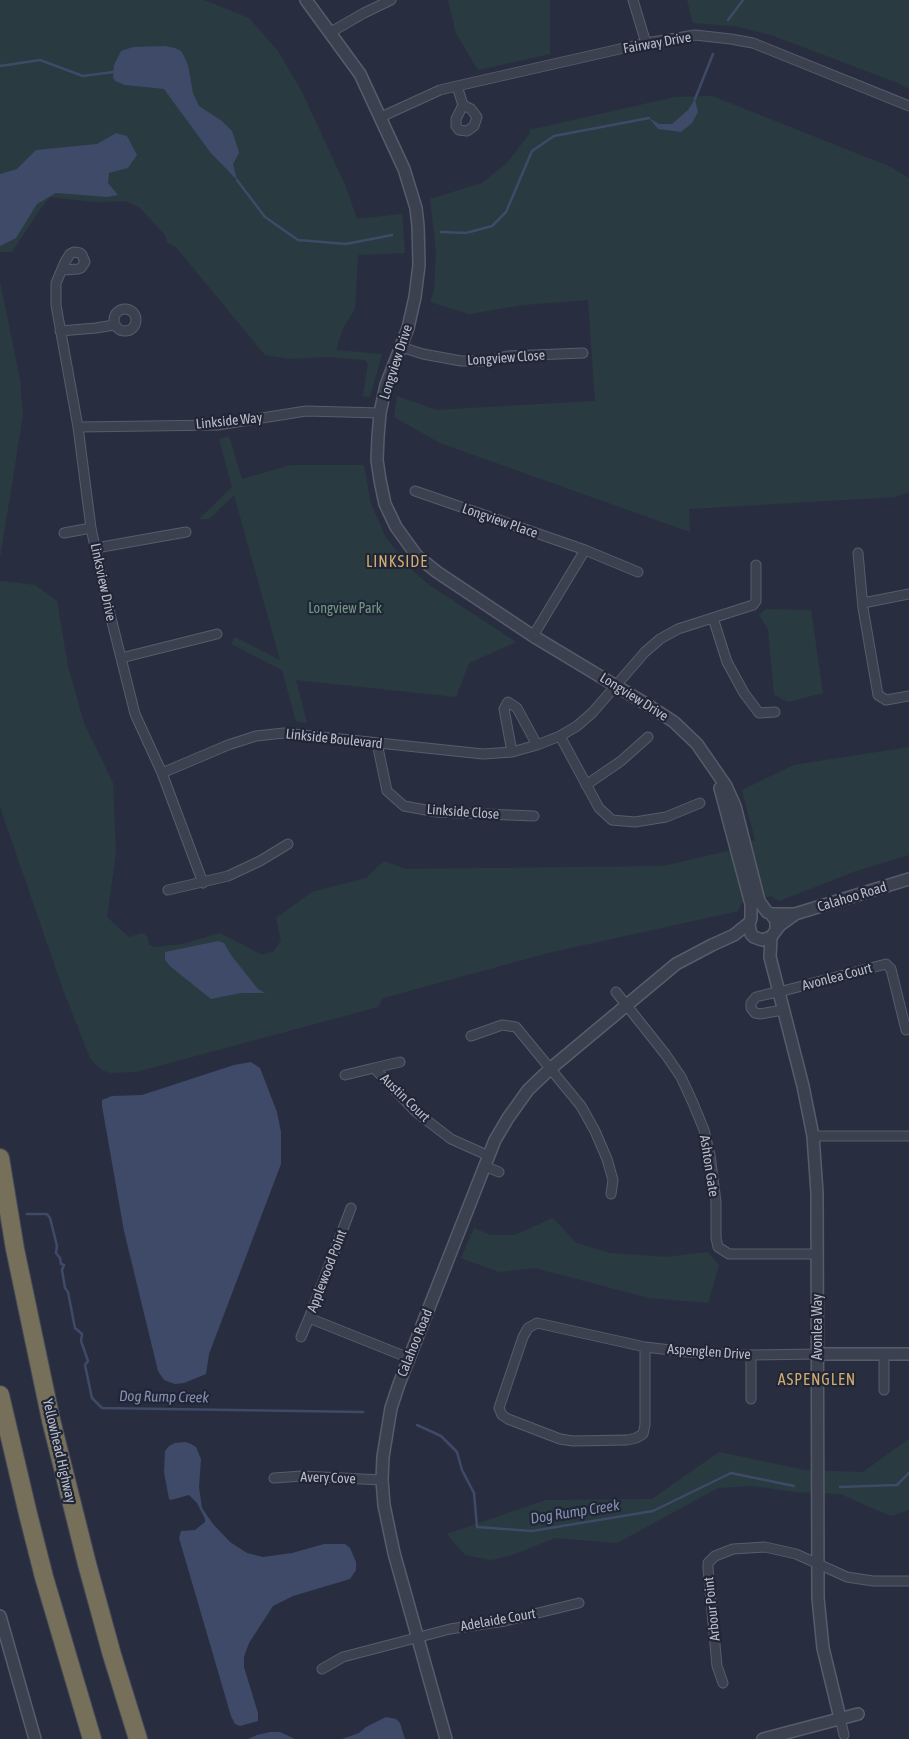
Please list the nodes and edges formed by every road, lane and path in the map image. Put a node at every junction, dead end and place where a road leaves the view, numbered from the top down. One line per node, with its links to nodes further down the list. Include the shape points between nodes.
1 (306, 0): 4 (street, Longview Drive)
2 (391, 0): 4 (street)
3 (633, 0): 5 (street)
4 (331, 32): 9 (street, Longview Drive, via 360,74)
5 (644, 39): 6 (street, Fairway Drive); 8 (street, Fairway Drive, via 695,35 742,40)
6 (457, 86): 7 (street); 9 (street, Fairway Drive, via 440,90)
7 (462, 105)
8 (909, 106)
9 (381, 117): 13 (street, Longview Drive, via 411,188 418,226 418,280 412,313)
10 (63, 270): 12 (street, Linksview Drive, via 55,293)
11 (114, 325): 12 (street)
12 (60, 331): 16 (street, Linksview Drive)
13 (400, 347): 14 (street, Longview Close, via 461,361); 15 (street, Longview Drive)
14 (583, 353)
15 (380, 413): 16 (street, Linkside Way, via 306,411 218,425); 30 (street, Longview Drive, via 377,460 386,504 396,526 417,556)
16 (78, 427): 18 (street, Linksview Drive)
17 (415, 491): 22 (street, Longview Place)
18 (91, 528): 20 (street); 21 (street, Linksview Drive)
19 (186, 532): 21 (street)
20 (64, 533)
21 (96, 548): 31 (street, Linksview Drive)
22 (585, 550): 25 (street, Longview Place); 30 (street)
23 (858, 553): 27 (street)
24 (756, 565): 28 (street, Linkside Boulevard, via 756,601 753,605)
25 (638, 572)
26 (909, 594): 27 (street)
27 (863, 603): 33 (street, via 878,695 886,700)
28 (713, 618): 32 (street, Linkside Boulevard, via 678,629 660,639); 34 (street, via 727,662 744,693 759,713)
29 (217, 634): 31 (street)
30 (533, 636): 32 (street, Longview Drive)
31 (121, 658): 41 (street, Linksview Drive, via 135,714)
32 (616, 686): 35 (street, Linkside Boulevard, via 592,713); 40 (street, Longview Drive, via 674,722 697,744)
33 (909, 696)
34 (775, 712)
35 (560, 736): 38 (street, Linkside Boulevard); 42 (street)
36 (648, 737): 42 (street)
37 (377, 743): 39 (street, Linkside Boulevard, via 483,754); 41 (street, Linkside Boulevard, via 284,733 256,736); 44 (street, Linkside Close, via 388,791 404,806 436,812)
38 (537, 745): 39 (street, Linkside Boulevard); 39 (street, via 517,708 508,702 504,710)
39 (512, 752)
40 (715, 769): 49 (street, Longview Drive, via 735,806 759,901); 51 (street, Longview Drive, via 752,904)
41 (162, 773): 47 (street, Linksview Drive)
42 (586, 785): 43 (street, via 599,808 612,820 635,822 666,817)
43 (700, 803)
44 (534, 816)
45 (288, 844): 47 (street, via 248,868)
46 (909, 879): 50 (street, Calahoo Road)
47 (203, 883): 48 (street)
48 (168, 890)
49 (769, 913): 50 (street, Calahoo Road); 51 (street, via 758,912); 52 (street, via 776,921)
50 (796, 914): 52 (street, Calahoo Road, via 784,921)
51 (750, 920): 53 (street, Calahoo Road); 54 (street, via 749,930)
52 (774, 934): 54 (street, via 767,939); 55 (street, Avonlea Way)
53 (734, 935): 54 (street); 58 (street, Calahoo Road, via 676,964)
54 (756, 938): 55 (street, Avonlea Way)
55 (770, 958): 57 (street, Avonlea Way)
56 (616, 992): 58 (street)
57 (779, 992): 59 (street, Avonlea Way); 59 (street, via 756,997 751,1003 752,1008 760,1014); 60 (street, Avonlea Court, via 886,964 891,969)
58 (627, 1006): 64 (street, Calahoo Road); 73 (street, Ashton Gate, via 681,1077 704,1130 714,1177 718,1247 730,1254)
59 (783, 1010): 66 (street, Avonlea Way)
60 (906, 1030)
61 (471, 1036): 64 (street, via 502,1025 516,1027)
62 (400, 1062): 63 (street)
63 (374, 1068): 65 (street, Austin Court); 69 (street, Austin Court, via 416,1112)
64 (550, 1069): 69 (street, Calahoo Road, via 528,1090 508,1118); 71 (street, via 581,1106 595,1131 613,1180)
65 (345, 1075)
66 (813, 1136): 67 (street); 73 (street, Avonlea Way)
67 (909, 1136)
68 (0, 1158): 99 (highway, Yellowhead Highway, via 27,1309 56,1439 87,1564)
69 (487, 1161): 70 (street, Austin Court); 81 (street, Calahoo Road)
70 (499, 1172)
71 (610, 1194)
72 (351, 1208): 74 (street, Applewood Point)
73 (817, 1254): 77 (street, Avonlea Way)
74 (308, 1318): 75 (street); 81 (street, Applewood Point)
75 (301, 1337)
76 (645, 1347): 76 (street, Aspenglen Drive, via 537,1323 528,1328 523,1337 499,1408 508,1419 560,1439 636,1438 643,1434 645,1425); 80 (street, Aspenglen Drive)
77 (818, 1354): 78 (street, Aspenglen Drive); 80 (street, Aspenglen Drive); 87 (street, Avonlea Way)
78 (884, 1354): 79 (street, Aspenglen Drive); 82 (street)
79 (909, 1354)
80 (751, 1355): 84 (street)
81 (409, 1358): 86 (street, Calahoo Road, via 390,1408 382,1457)
82 (884, 1390)
83 (0, 1395): 98 (highway, via 44,1577)
84 (751, 1399)
85 (274, 1478): 86 (street, Avery Cove, via 302,1476)
86 (382, 1480): 91 (street, Calahoo Road, via 388,1526)
87 (818, 1564): 88 (street, via 860,1580); 93 (street, Arbour Point, via 790,1552 764,1547 733,1549 710,1559 708,1568 716,1656); 95 (street, Avonlea Way, via 823,1648)
88 (909, 1581)
89 (579, 1603): 91 (street, Adelaide Court)
90 (0, 1616): 97 (street)
91 (418, 1638): 92 (street, Adelaide Court, via 343,1657); 100 (street, Calahoo Road)
92 (322, 1669)
93 (723, 1683)
94 (858, 1714): 95 (street)
95 (840, 1718): 96 (street, Avonlea Way); 101 (street)
96 (844, 1735)
97 (35, 1739)
98 (92, 1739)
99 (138, 1739)
100 (446, 1739)
101 (763, 1739)

